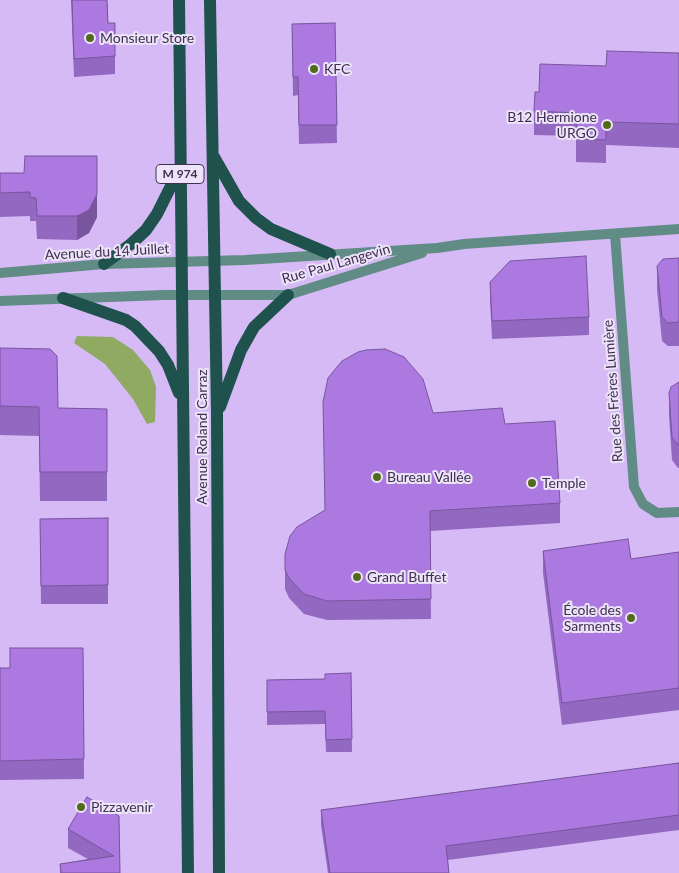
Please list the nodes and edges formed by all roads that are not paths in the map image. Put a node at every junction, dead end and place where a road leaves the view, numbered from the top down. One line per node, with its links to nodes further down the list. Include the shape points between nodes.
1 (179, 0): 4 (main road, Avenue Roland Carraz / M 974)
2 (210, 0): 3 (main road, Avenue Roland Carraz / M 974)
3 (213, 156): 8 (main road, via 239,201 256,218 271,229); 10 (main road, Avenue Roland Carraz / M 974)
4 (180, 167): 9 (main road, Avenue Roland Carraz / M 974); 11 (main road, via 146,230)
5 (679, 229): 6 (street, Rue Paul Langevin)
6 (615, 234): 7 (street, Rue Paul Langevin); 20 (street, Rue des Frères Lumière, via 634,487 643,504 657,514)
7 (437, 248): 8 (street, Rue Paul Langevin); 15 (street, Rue Paul Langevin)
8 (330, 254): 10 (street, Rue Paul Langevin)
9 (180, 261): 10 (street, Avenue du 14 Juillet); 11 (street, Avenue du 14 Juillet); 13 (main road, Avenue Roland Carraz / M 974)
10 (215, 261): 14 (main road, Avenue Roland Carraz)
11 (104, 264): 12 (street, Avenue du 14 Juillet)
12 (0, 273)
13 (181, 295): 14 (street, Rue Paul Langevin); 16 (street); 18 (main road, Avenue Roland Carraz)
14 (215, 295): 15 (street, Rue Paul Langevin); 19 (main road, Avenue Roland Carraz)
15 (288, 295): 19 (main road, via 254,327 241,350)
16 (63, 298): 17 (street); 18 (main road, via 126,320 146,335 168,365)
17 (0, 301)
18 (182, 402): 21 (main road, Avenue Roland Carraz)
19 (217, 414): 22 (main road, Avenue Roland Carraz)
20 (679, 512)
21 (188, 873)
22 (219, 873)

